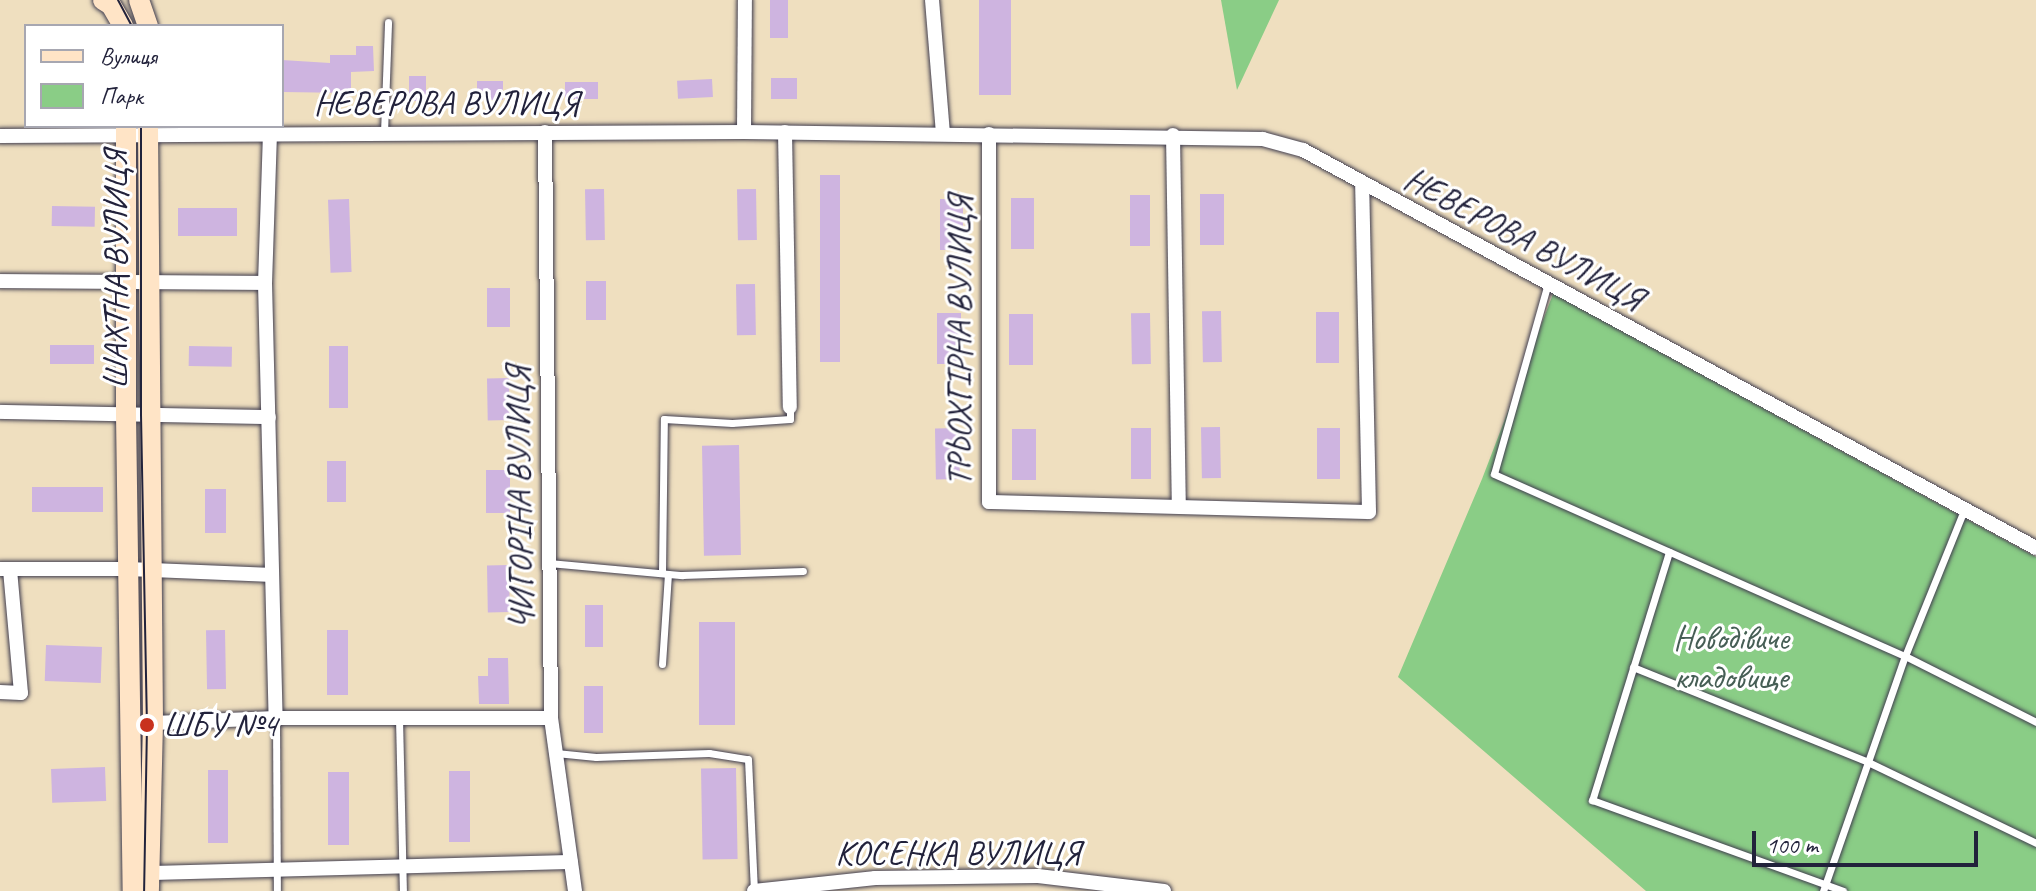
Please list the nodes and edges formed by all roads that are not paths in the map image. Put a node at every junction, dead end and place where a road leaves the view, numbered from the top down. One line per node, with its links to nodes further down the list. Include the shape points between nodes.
1 (139, 0): 7 (main road)
2 (745, 0): 11 (street)
3 (932, 0): 15 (street)
4 (107, 3): 6 (main road)
5 (388, 22): 14 (lane)
6 (122, 24)
7 (147, 24)
8 (126, 130): 9 (street, НЕВЕРОВА ВУЛИЦЯ); 18 (street, НЕВЕРОВА ВУЛИЦЯ); 20 (main road, ШАХТНА ВУЛИЦЯ)
9 (148, 130): 13 (street, НЕВЕРОВА ВУЛИЦЯ); 22 (main road, ШАХТНА ВУЛИЦЯ)
10 (545, 132): 11 (street, НЕВЕРОВА ВУЛИЦЯ); 14 (street, НЕВЕРОВА ВУЛИЦЯ); 34 (street, ЧИГОРІНА ВУЛИЦЯ)
11 (744, 132): 12 (street, НЕВЕРОВА ВУЛИЦЯ)
12 (785, 132): 15 (street, НЕВЕРОВА ВУЛИЦЯ); 25 (street)
13 (270, 133): 14 (street, НЕВЕРОВА ВУЛИЦЯ); 23 (street)
14 (384, 133)
15 (943, 134): 16 (street, НЕВЕРОВА ВУЛИЦЯ)
16 (989, 134): 17 (street, НЕВЕРОВА ВУЛИЦЯ); 30 (street, ТРЬОХГІРНА ВУЛИЦЯ, via 989,502)
17 (1173, 135): 19 (street, НЕВЕРОВА ВУЛИЦЯ, via 1263,139 1303,150); 30 (street)
18 (0, 136)
19 (1362, 185): 24 (street, НЕВЕРОВА ВУЛИЦЯ); 30 (street, ТРЬОХГІРНА ВУЛИЦЯ, via 1369,512)
20 (125, 280): 21 (street); 22 (street); 27 (main road, ШАХТНА ВУЛИЦЯ)
21 (0, 281)
22 (151, 281): 23 (street); 28 (main road, ШАХТНА ВУЛИЦЯ)
23 (265, 283): 29 (street)
24 (1548, 283): 31 (street, НЕВЕРОВА ВУЛИЦЯ); 33 (lane, via 1494,474)
25 (790, 407): 39 (lane, via 790,419 664,419)
26 (0, 412): 27 (street, ШАХТНА ВУЛИЦЯ)
27 (126, 414): 28 (street, ШАХТНА ВУЛИЦЯ); 35 (main road, ШАХТНА ВУЛИЦЯ)
28 (148, 415): 29 (street, ШАХТНА ВУЛИЦЯ); 37 (main road, ШАХТНА ВУЛИЦЯ)
29 (269, 417): 40 (street)
30 (1179, 506)
31 (1964, 510): 32 (street, НЕВЕРОВА ВУЛИЦЯ); 41 (lane)
32 (2036, 548)
33 (1669, 552): 41 (lane); 43 (lane)
34 (549, 563): 39 (lane); 47 (street, ЧИГОРІНА ВУЛИЦЯ)
35 (129, 569): 36 (street); 37 (street); 49 (main road, ШАХТНА ВУЛИЦЯ)
36 (5, 570): 44 (street, via 21,693)
37 (152, 570): 40 (street); 49 (main road, ШАХТНА ВУЛИЦЯ)
38 (803, 571): 39 (lane)
39 (665, 573): 42 (lane)
40 (272, 575): 45 (street)
41 (1905, 656): 48 (lane); 51 (lane)
42 (662, 664)
43 (1633, 667): 51 (lane); 57 (lane, via 1592,800)
44 (0, 692)
45 (276, 718): 46 (street); 49 (street); 55 (lane)
46 (399, 718): 47 (street); 54 (lane)
47 (551, 718): 50 (street, ЧИГОРІНА ВУЛИЦЯ)
48 (2036, 722)
49 (143, 725): 56 (main road, ШАХТНА ВУЛИЦЯ); 59 (main road, ШАХТНА ВУЛИЦЯ)
50 (556, 753): 53 (street, ЧИГОРІНА ВУЛИЦЯ); 58 (lane, via 709,753 748,759)
51 (1868, 762): 52 (lane); 57 (lane)
52 (2036, 843)
53 (571, 862): 54 (street); 62 (street, ЧИГОРІНА ВУЛИЦЯ)
54 (405, 864): 55 (street); 61 (lane)
55 (277, 871): 56 (street); 60 (lane)
56 (149, 882)
57 (1825, 888): 64 (lane)
58 (754, 890): 63 (street, КОСЕНКА ВУЛИЦЯ, via 875,878 1038,876)
59 (133, 891)
60 (277, 891)
61 (403, 891)
62 (575, 891)
63 (1164, 891)
64 (1843, 891)

